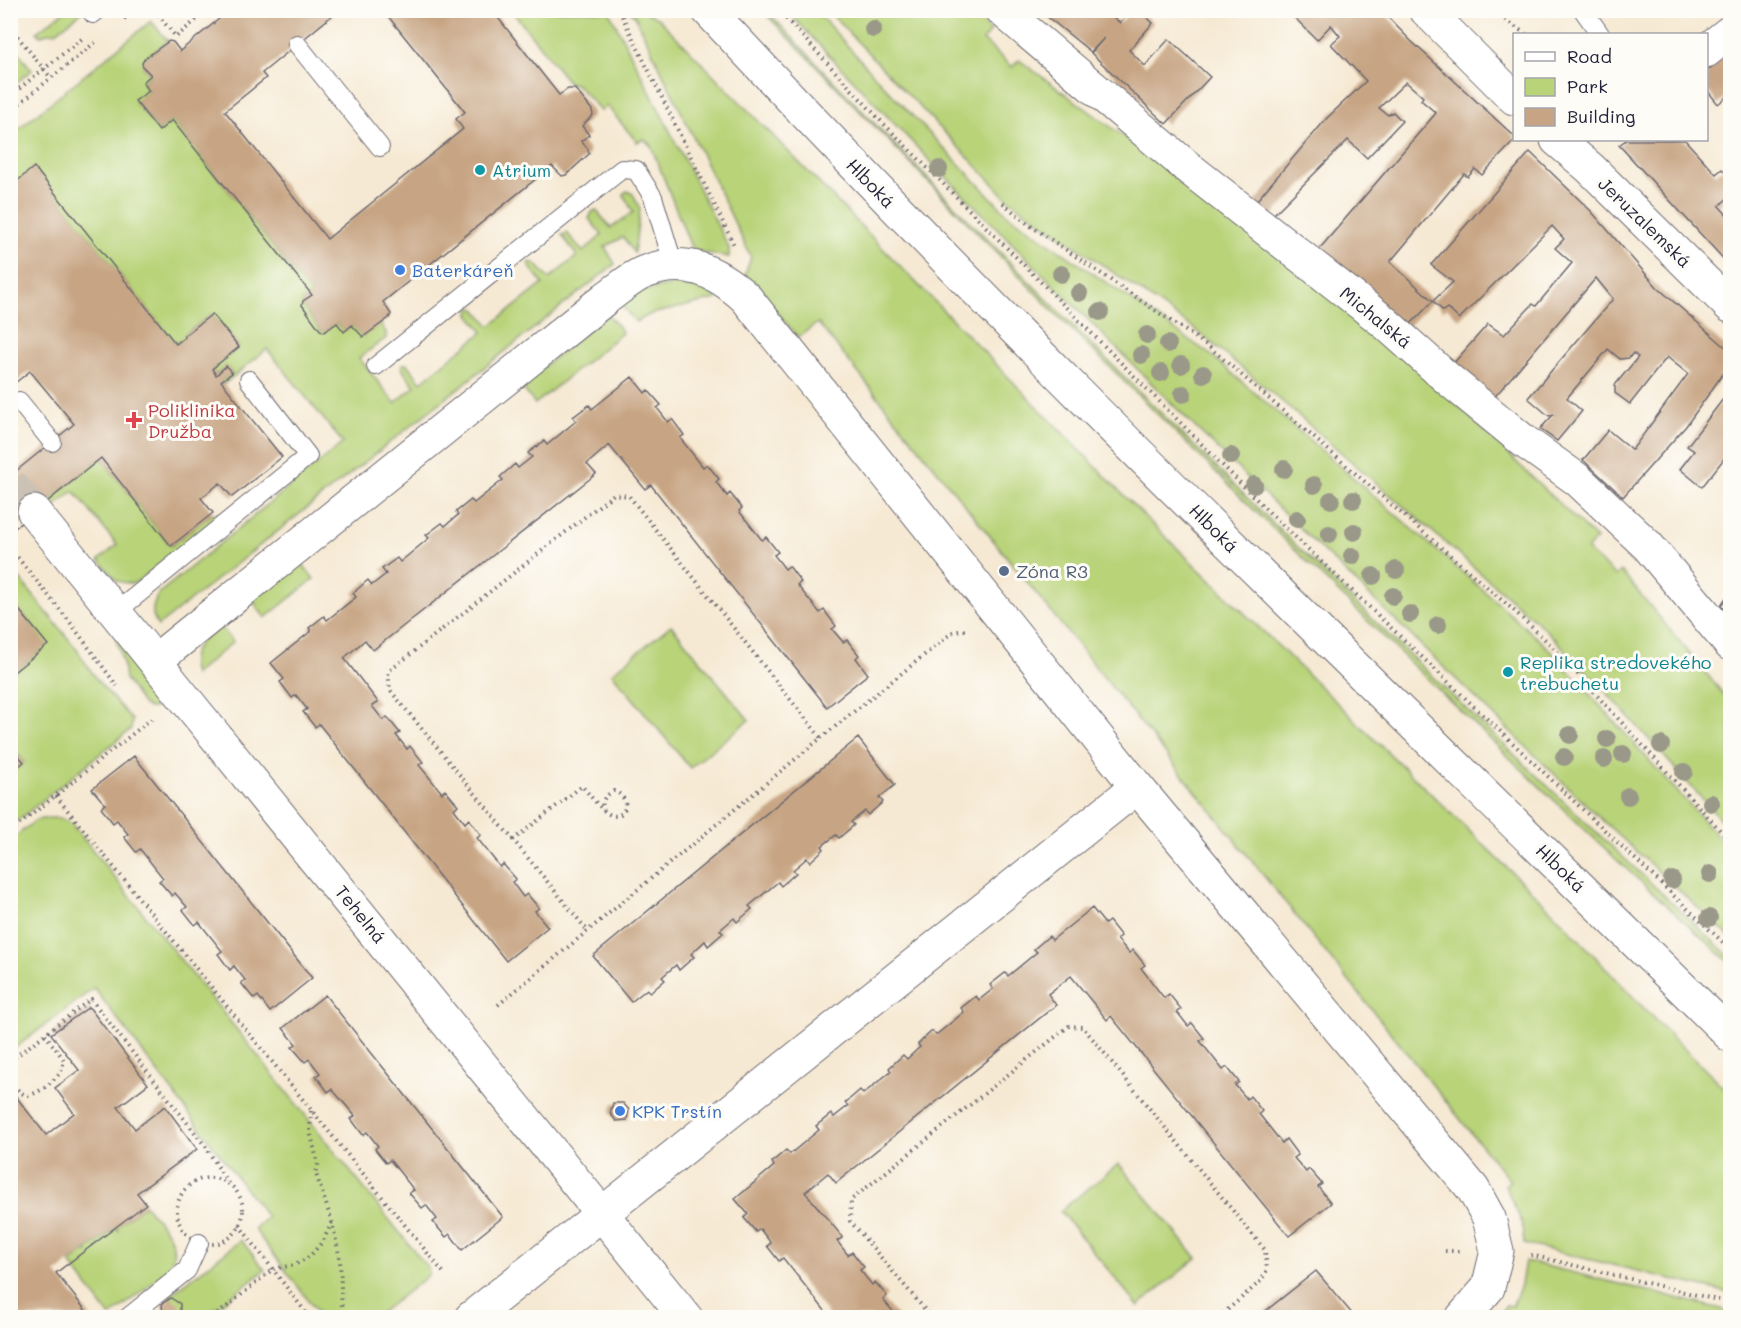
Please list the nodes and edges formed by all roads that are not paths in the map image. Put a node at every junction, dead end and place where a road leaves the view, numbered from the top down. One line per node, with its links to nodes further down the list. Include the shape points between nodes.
1 (708, 10): 24 (street, Hlboká, via 983,298)
2 (1002, 10): 21 (street, Michalská, via 1186,166 1383,321 1525,442 1578,480 1648,546)
3 (1426, 10): 9 (street)
4 (1583, 10): 6 (lane)
5 (1731, 32): 8 (street)
6 (1599, 33)
7 (297, 44): 11 (lane)
8 (1708, 50)
9 (1513, 96)
10 (1559, 141): 12 (street, Jeruzalemská)
11 (380, 147)
12 (1587, 154): 14 (street, Jeruzalemská)
13 (674, 266): 15 (lane, via 653,197 636,170 622,169); 22 (street, via 644,272 606,298); 23 (street, via 706,269 746,298)
14 (1731, 306)
15 (376, 366)
16 (249, 380): 20 (lane, via 308,456)
17 (19, 401): 18 (lane)
18 (52, 442)
19 (34, 512): 20 (street, Tehelná)
20 (116, 612): 22 (street, Tehelná)
21 (1731, 644)
22 (156, 660): 25 (street, Tehelná)
23 (1137, 786): 25 (street); 30 (street, via 1473,1189 1489,1218 1497,1251 1488,1288)
24 (1731, 1035)
25 (602, 1213): 28 (street); 29 (street, Tehelná)
26 (199, 1243): 27 (lane, via 187,1270)
27 (127, 1317)
28 (471, 1317)
29 (686, 1317)
30 (1462, 1317)

